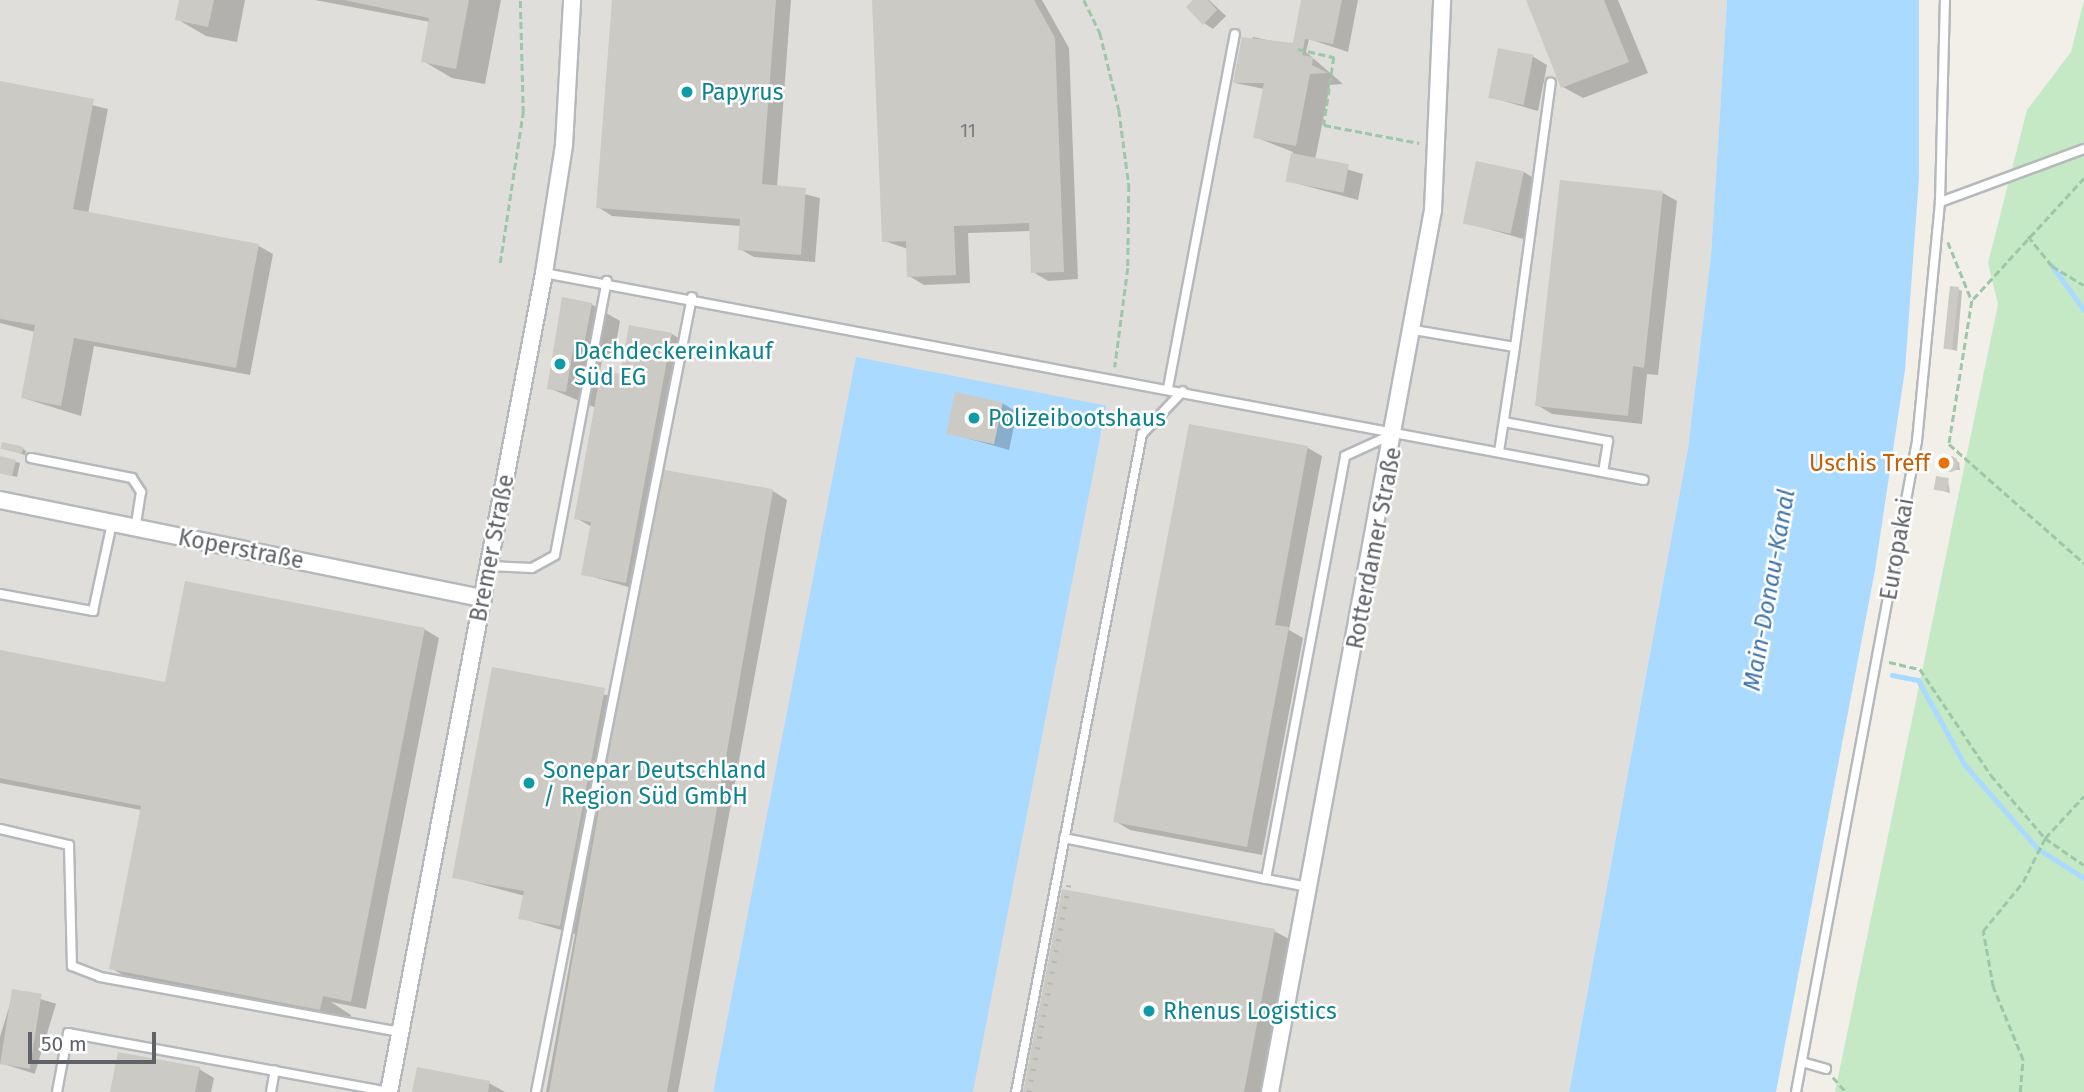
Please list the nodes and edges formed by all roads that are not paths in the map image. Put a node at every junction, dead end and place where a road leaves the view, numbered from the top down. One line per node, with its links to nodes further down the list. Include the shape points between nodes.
1 (572, 0): 8 (street, Bremer Straße, via 565,134)
2 (1442, 0): 11 (street, Rotterdamer Straße, via 1438,146)
3 (1945, 0): 7 (lane, Europakai)
4 (1235, 34): 13 (lane)
5 (1550, 82): 12 (lane)
6 (2084, 149): 7 (lane)
7 (1940, 202): 32 (lane, Europakai, via 1917,441)
8 (544, 274): 9 (lane); 24 (street, Bremer Straße)
9 (607, 281): 10 (lane); 24 (lane, via 555,555 532,568)
10 (692, 297): 13 (lane); 38 (lane)
11 (1414, 330): 12 (lane); 16 (street, Rotterdamer Straße)
12 (1515, 347): 15 (lane)
13 (1168, 388): 14 (lane)
14 (1183, 391): 16 (lane); 28 (lane, via 1142,434)
15 (1504, 422): 17 (lane); 19 (lane, via 1608,441)
16 (1397, 432): 17 (lane); 29 (lane, via 1345,456); 30 (street, Rotterdamer Straße)
17 (1499, 452): 19 (lane)
18 (31, 458): 23 (lane, via 132,478 141,492)
19 (1603, 472): 20 (lane)
20 (1644, 480)
21 (0, 500): 22 (street, Koperstraße)
22 (112, 523): 23 (street, Koperstraße); 25 (lane, via 93,611)
23 (135, 528): 26 (street, Koperstraße)
24 (489, 566): 26 (street, Bremer Straße)
25 (0, 594)
26 (483, 598): 31 (street, Bremer Straße)
27 (0, 829): 31 (lane, via 69,845 72,966 100,977)
28 (1064, 838): 29 (lane); 39 (lane)
29 (1266, 879): 30 (lane)
30 (1308, 887): 40 (street, Rotterdamer Straße)
31 (400, 1032): 37 (street, Bremer Straße)
32 (1802, 1062): 33 (lane); 41 (lane, Europakai)
33 (1826, 1069)
34 (275, 1070): 35 (lane, via 68,1033); 36 (lane); 37 (lane)
35 (57, 1092)
36 (271, 1092)
37 (388, 1092)
38 (536, 1092)
39 (1016, 1092)
40 (1270, 1092)
41 (1796, 1092)

